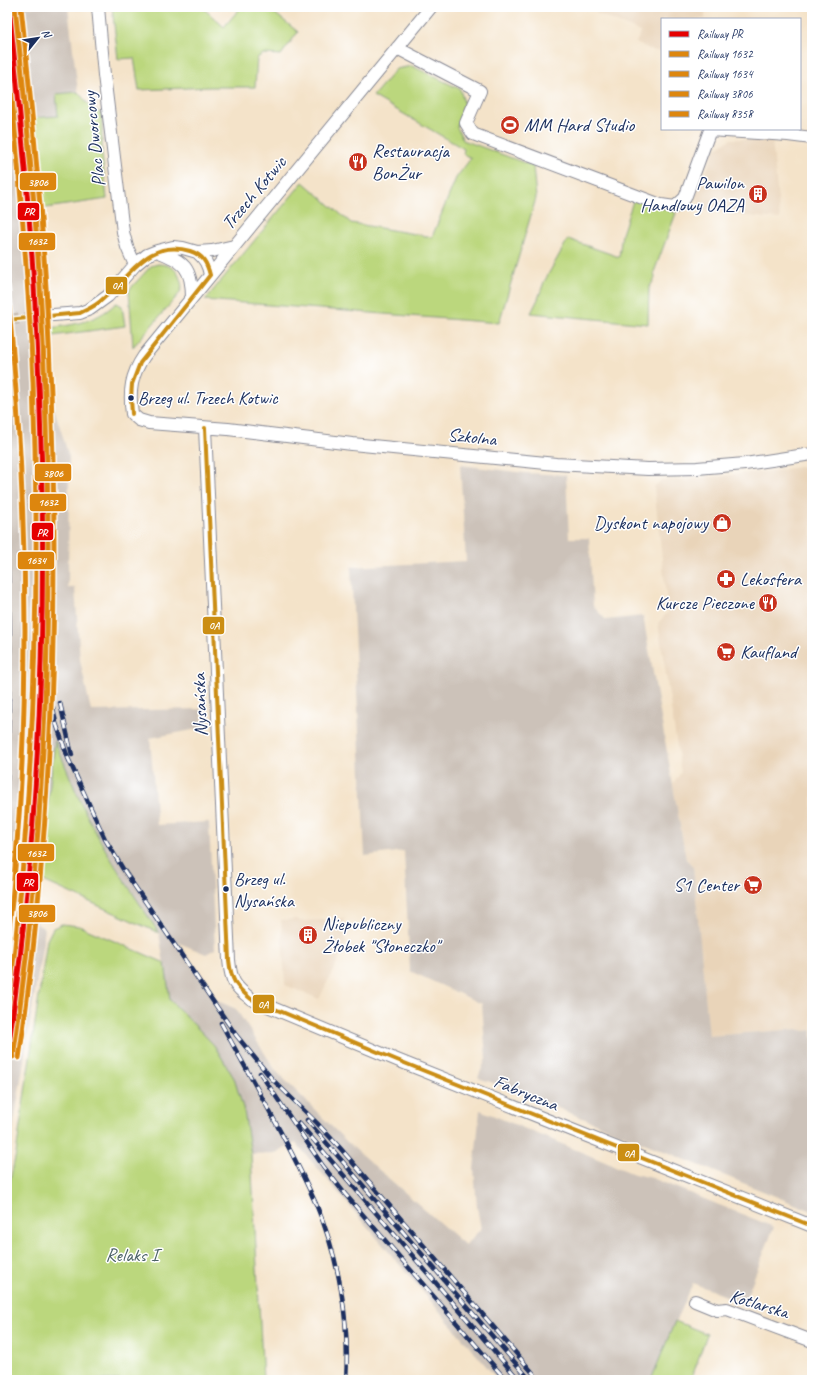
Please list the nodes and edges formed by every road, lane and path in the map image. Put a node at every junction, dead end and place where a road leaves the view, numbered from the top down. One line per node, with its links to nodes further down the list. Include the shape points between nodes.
1 (98, 7): 8 (street, Plac Dworcowy, via 123,232)
2 (431, 7): 3 (street, Trzech Kotwic)
3 (397, 48): 4 (street, via 480,91 466,123 473,134 661,205 675,206 685,198 710,130); 5 (street, Trzech Kotwic)
4 (812, 138)
5 (234, 246): 7 (street); 9 (street, Trzech Kotwic)
6 (157, 251): 7 (street, via 173,247); 8 (street); 10 (street, via 182,263 192,285)
7 (197, 252): 9 (street, via 208,264)
8 (135, 265): 11 (street, via 108,296 90,309 80,313)
9 (210, 275): 10 (street, Trzech Kotwic)
10 (192, 297): 12 (street, Trzech Kotwic, via 136,368 130,398)
11 (40, 316)
12 (132, 414): 13 (street, Szkolna, via 139,420 149,423)
13 (206, 428): 14 (street, Szkolna, via 548,463 648,469 745,464); 15 (street, Nysańska, via 228,960)
14 (812, 454)
15 (233, 981): 16 (street, Fabryczna, via 238,989 251,999)
16 (812, 1226)
17 (695, 1302): 18 (street, Kotlarska, via 717,1310 727,1309)
18 (812, 1341)

